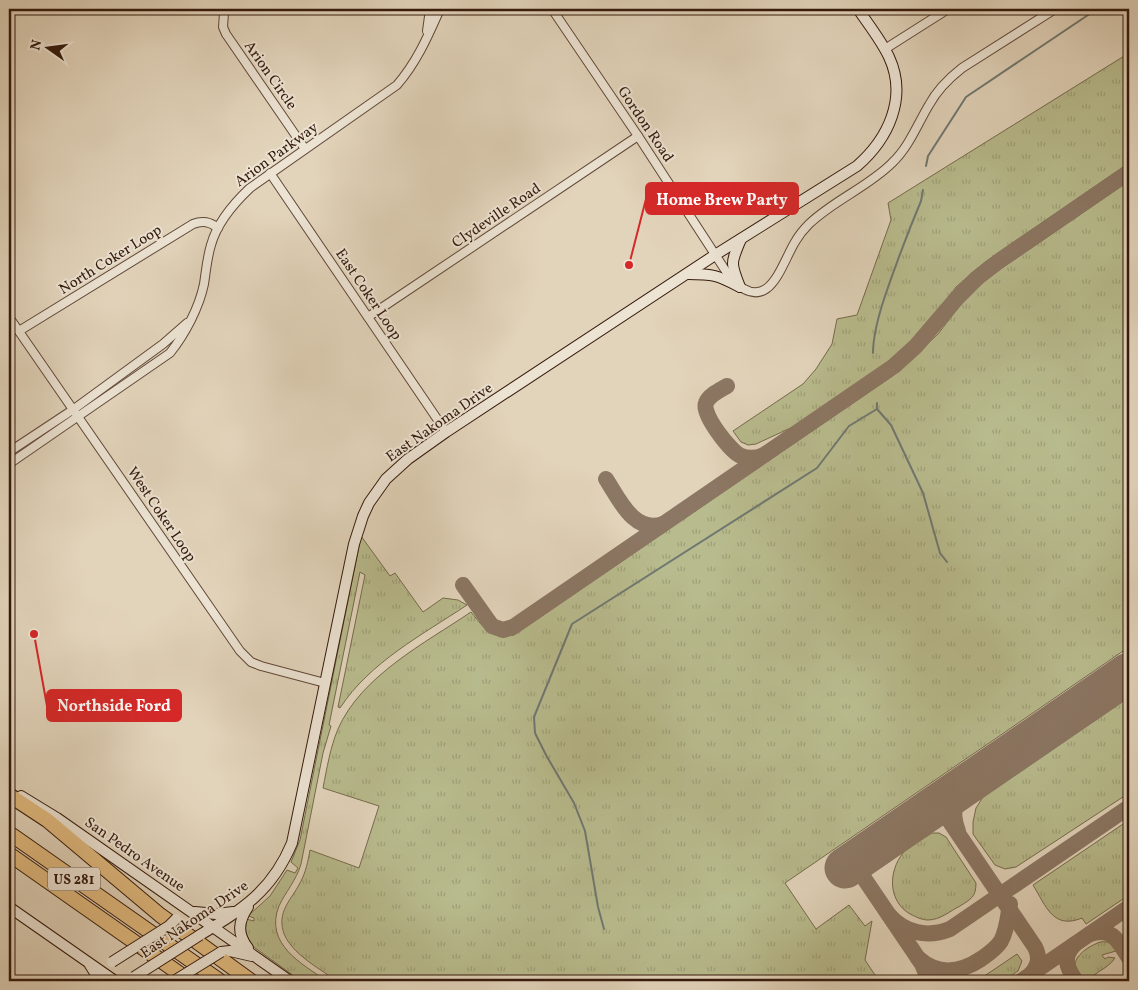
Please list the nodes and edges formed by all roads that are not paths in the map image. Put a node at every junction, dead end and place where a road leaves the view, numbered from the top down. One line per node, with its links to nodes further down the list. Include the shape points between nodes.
1 (430, 9): 8 (street, Arion Parkway)
2 (440, 9): 8 (street, Arion Parkway)
3 (552, 9): 10 (street, Gordon Road)
4 (858, 9): 9 (main road, East Nakoma Drive)
5 (948, 9): 9 (street)
6 (1055, 9): 17 (street, via 949,79 929,104 909,142 894,162 808,225 795,242 773,284 760,291)
7 (224, 13): 11 (street, Arion Circle, via 226,34)
8 (425, 42): 11 (street, Arion Parkway, via 410,70 397,85)
9 (885, 49): 14 (main road, East Nakoma Drive, via 893,67 894,112 889,127 870,155)
10 (638, 136): 15 (street, Gordon Road); 19 (street, Clydeville Road)
11 (305, 149): 12 (street, Arion Parkway)
12 (270, 173): 13 (street, Arion Parkway, via 237,201); 19 (street, East Coker Loop)
13 (218, 228): 20 (street, Arion Parkway, via 211,244 200,298); 21 (street, North Coker Loop, via 210,222 193,224)
14 (741, 239): 15 (main road, East Nakoma Drive); 17 (main road, via 732,267)
15 (715, 255): 16 (main road, East Nakoma Drive); 17 (street, Gordon Road)
16 (687, 274): 17 (main road, via 709,274); 24 (main road, East Nakoma Drive)
17 (740, 287)
18 (9, 316): 21 (street, West Coker Loop)
19 (368, 317): 24 (street, East Coker Loop)
20 (190, 320): 22 (street, Arion Parkway, via 163,344); 23 (street, Arion Parkway, via 170,353)
21 (19, 331): 22 (street, West Coker Loop)
22 (74, 409): 23 (street, West Coker Loop); 25 (street, Arion Parkway)
23 (79, 417): 26 (street, Arion Parkway); 27 (street, West Coker Loop, via 240,651 251,662 261,666)
24 (446, 432): 27 (main road, East Nakoma Drive, via 392,474 377,490 362,516)
25 (9, 452)
26 (9, 464)
27 (325, 683): 33 (main road, East Nakoma Drive, via 292,843 273,879)
28 (9, 790): 32 (main road, San Pedro Avenue, via 52,814)
29 (9, 795): 46 (highway, via 47,820 160,915)
30 (9, 833): 45 (highway, US 281)
31 (9, 854): 44 (highway, US 281)
32 (174, 899): 35 (main road, San Pedro Avenue); 39 (main road, bridge, via 178,910 176,919 169,926 112,962)
33 (252, 901): 36 (main road, East Nakoma Drive); 38 (main road, via 243,916 240,930 244,942)
34 (9, 906): 39 (main road)
35 (188, 910): 36 (main road, via 210,914); 37 (main road, San Pedro Avenue)
36 (239, 911): 37 (main road, East Nakoma Drive)
37 (214, 927): 38 (main road, San Pedro Avenue); 40 (main road, East Nakoma Drive, bridge)
38 (256, 957): 43 (main road, bridge, via 221,952); 47 (main road, San Pedro Avenue)
39 (88, 963): 41 (main road); 42 (main road)
40 (130, 979)
41 (96, 981)
42 (115, 981)
43 (174, 981)
44 (190, 981)
45 (220, 981)
46 (251, 981)
47 (290, 981)

